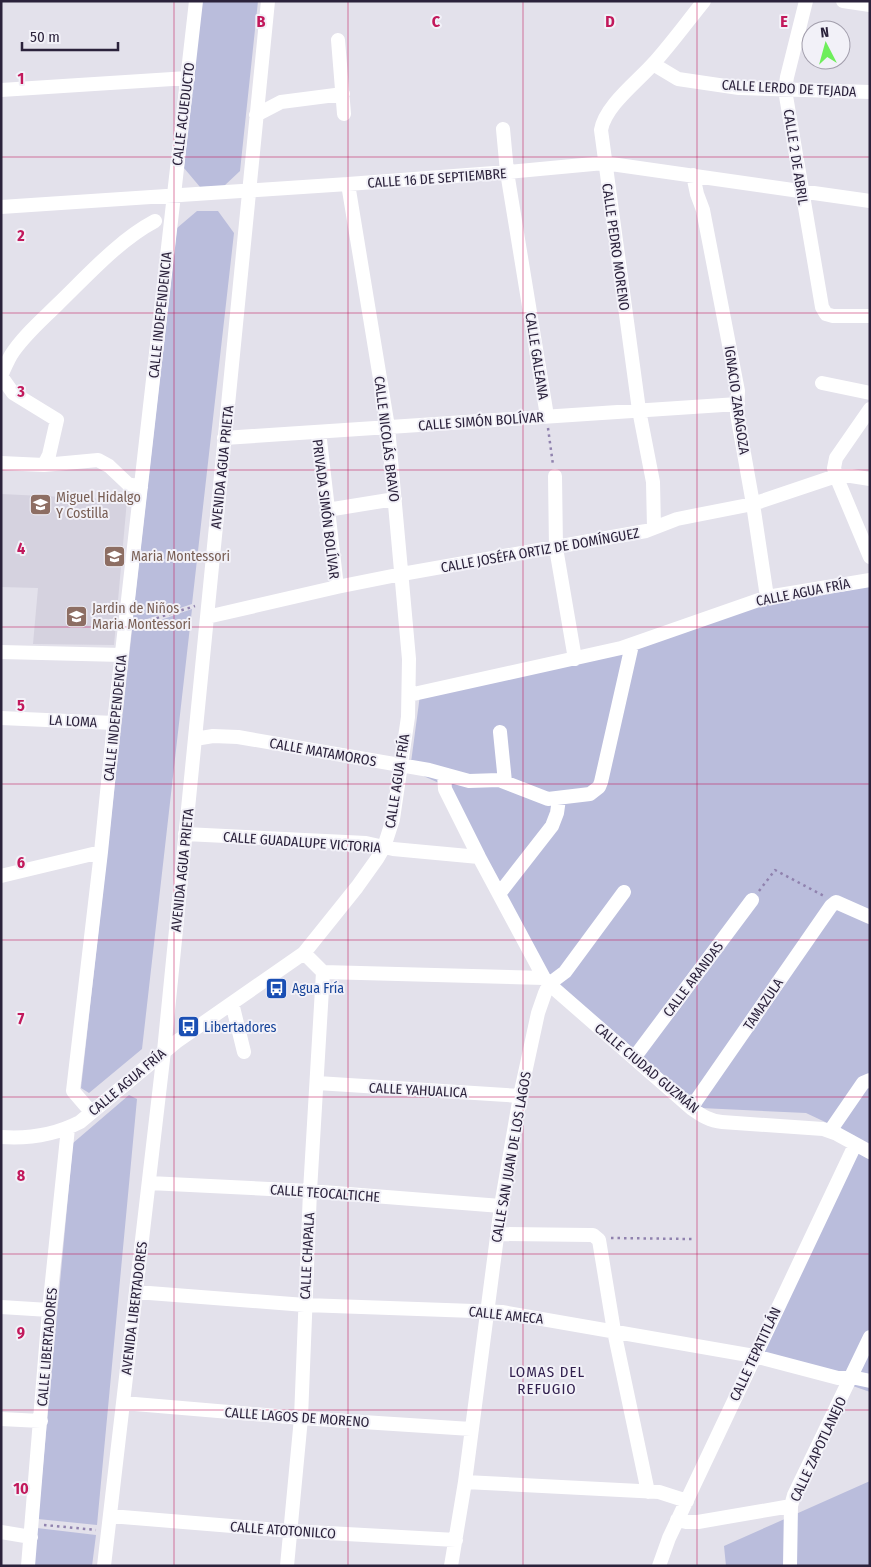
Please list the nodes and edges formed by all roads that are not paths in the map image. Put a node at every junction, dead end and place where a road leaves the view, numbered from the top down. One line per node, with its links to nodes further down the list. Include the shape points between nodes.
1 (196, 1): 9 (street, CALLE ACUEDUCTO)
2 (268, 1): 15 (street, AVENIDA AGUA PRIETA)
3 (704, 1): 8 (street, CALLE PEDRO MORENO)
4 (806, 1): 11 (street, CALLE 2 DE ABRIL)
5 (844, 1): 6 (street)
6 (870, 5)
7 (338, 40): 13 (street)
8 (653, 64): 11 (street, CALLE LERDO DE TEJADA, via 672,77 683,80); 17 (street, CALLE PEDRO MORENO, via 605,118 600,135)
9 (188, 78): 10 (street); 23 (street, CALLE ACUEDUCTO)
10 (1, 90)
11 (785, 90): 12 (street, CALLE LERDO DE TEJADA); 21 (street, CALLE 2 DE ABRIL)
12 (870, 92)
13 (343, 94): 14 (street); 15 (street, via 281,102)
14 (344, 114)
15 (256, 115): 22 (street, AVENIDA AGUA PRIETA)
16 (503, 129): 18 (street, CALLE GALEANA)
17 (604, 163): 18 (street, CALLE 16 DE SEPTIEMBRE); 19 (street, CALLE 16 DE SEPTIEMBRE); 32 (street, CALLE PEDRO MORENO)
18 (507, 172): 20 (street, CALLE 16 DE SEPTIEMBRE); 33 (street, CALLE GALEANA)
19 (693, 175): 21 (street, CALLE 16 DE SEPTIEMBRE); 30 (street, IGNACIO ZARAGOZA, via 703,210)
20 (348, 184): 22 (street, CALLE 16 DE SEPTIEMBRE); 34 (street, CALLE NICOLÁS BRAVO)
21 (801, 191): 24 (street, CALLE 16 DE SEPTIEMBRE); 27 (street, CALLE 2 DE ABRIL, via 822,307 826,314 833,316)
22 (249, 192): 23 (street, CALLE 16 DE SEPTIEMBRE); 36 (street, AVENIDA AGUA PRIETA)
23 (172, 197): 25 (street, CALLE 16 DE SEPTIEMBRE); 42 (street, CALLE INDEPENDENCIA)
24 (870, 201)
25 (1, 207)
26 (155, 221): 38 (street, via 122,245 38,322 12,354 2,376 13,393 57,420)
27 (870, 316)
28 (822, 383): 29 (street)
29 (870, 393)
30 (738, 404): 32 (street, CALLE SIMÓN BOLÍVAR); 44 (street, IGNACIO ZARAGOZA)
31 (870, 409): 40 (street, via 836,458)
32 (639, 410): 33 (street, CALLE SIMÓN BOLÍVAR); 46 (street, CALLE PEDRO MORENO, via 653,482)
33 (547, 416): 34 (street, CALLE SIMÓN BOLÍVAR)
34 (388, 427): 35 (street, CALLE SIMÓN BOLÍVAR); 43 (street, CALLE NICOLÁS BRAVO)
35 (316, 432): 36 (street, CALLE SIMÓN BOLÍVAR); 45 (street, PRIVADA SIMÓN BOLÍVAR, via 320,440)
36 (224, 438): 53 (street, AVENIDA AGUA PRIETA)
37 (1, 463): 38 (street)
38 (44, 466): 42 (street, via 98,460 128,484)
39 (555, 476): 47 (street)
40 (836, 476): 41 (street, CALLE JOSÉFA ORTIZ DE DOMÍNGUEZ); 44 (street, CALLE JOSÉFA ORTIZ DE DOMÍNGUEZ); 48 (street)
41 (870, 479)
42 (141, 486): 56 (street, CALLE INDEPENDENCIA)
43 (395, 499): 45 (street); 49 (street, CALLE NICOLÁS BRAVO)
44 (753, 504): 46 (street, CALLE JOSÉFA ORTIZ DE DOMÍNGUEZ, via 677,519); 52 (street, IGNACIO ZARAGOZA)
45 (327, 510): 51 (street, PRIVADA SIMÓN BOLÍVAR)
46 (654, 528): 47 (street, CALLE JOSÉFA ORTIZ DE DOMÍNGUEZ)
47 (556, 548): 49 (street, CALLE JOSÉFA ORTIZ DE DOMÍNGUEZ); 57 (street)
48 (870, 557)
49 (402, 574): 51 (street, CALLE JOSÉFA ORTIZ DE DOMÍNGUEZ); 58 (street, CALLE NICOLÁS BRAVO)
50 (870, 580): 52 (street, CALLE AGUA FRÍA)
51 (337, 587): 53 (street, CALLE JOSÉFA ORTIZ DE DOMÍNGUEZ)
52 (767, 597): 54 (street, CALLE AGUA FRÍA)
53 (207, 617): 62 (street, AVENIDA AGUA PRIETA)
54 (632, 645): 57 (street, CALLE AGUA FRÍA); 66 (street, CALLE MATAMOROS, via 602,782 595,791 584,796)
55 (1, 652): 56 (street)
56 (122, 655): 60 (street, CALLE INDEPENDENCIA)
57 (575, 659): 58 (street, CALLE AGUA FRÍA)
58 (409, 695): 63 (street, CALLE AGUA FRÍA)
59 (1, 718): 60 (street, LA LOMA)
60 (114, 723): 69 (street, CALLE INDEPENDENCIA)
61 (500, 732): 65 (street)
62 (195, 739): 63 (street, CALLE MATAMOROS, via 238,737); 67 (street, AVENIDA AGUA PRIETA)
63 (401, 766): 64 (street, CALLE MATAMOROS); 68 (street, CALLE AGUA FRÍA, via 393,819)
64 (444, 775): 65 (street, CALLE MATAMOROS, via 475,782); 70 (street, via 445,789)
65 (505, 782): 66 (street, CALLE MATAMOROS, via 535,795)
66 (559, 799): 73 (street, via 558,813 552,826)
67 (185, 834): 68 (street, CALLE GUADALUPE VICTORIA, via 366,843); 80 (street, AVENIDA AGUA PRIETA)
68 (384, 847): 70 (street, CALLE GUADALUPE VICTORIA); 76 (street, CALLE AGUA FRÍA, via 357,887)
69 (101, 852): 71 (street); 87 (street, CALLE INDEPENDENCIA, via 73,1091)
70 (479, 857): 73 (street)
71 (1, 876)
72 (624, 892): 78 (street, via 565,972)
73 (499, 894): 78 (street)
74 (752, 900): 82 (street, CALLE ARANDAS)
75 (870, 917): 86 (street, TAMAZULA, via 836,902 825,913)
76 (304, 953): 77 (street); 79 (street, CALLE AGUA FRÍA)
77 (323, 972): 78 (street); 84 (street, CALLE CHAPALA)
78 (546, 981): 82 (street, CALLE CIUDAD GUZMÁN); 85 (street, CALLE SAN JUAN DE LOS LAGOS)
79 (232, 1003): 80 (street, CALLE AGUA FRÍA); 81 (street)
80 (164, 1051): 87 (street, CALLE AGUA FRÍA); 93 (street, AVENIDA LIBERTADORES)
81 (244, 1052)
82 (634, 1058): 86 (street, CALLE CIUDAD GUZMÁN)
83 (870, 1080): 89 (street, via 863,1083)
84 (317, 1083): 85 (street, CALLE YAHUALICA); 94 (street, CALLE CHAPALA)
85 (520, 1096): 95 (street, CALLE SAN JUAN DE LOS LAGOS)
86 (691, 1108): 89 (street, CALLE CIUDAD GUZMÁN, via 713,1121)
87 (91, 1112): 88 (street, CALLE AGUA FRÍA)
88 (68, 1128): 90 (street, CALLE AGUA FRÍA, via 42,1136); 100 (street, CALLE LIBERTADORES)
89 (830, 1131): 91 (street, CALLE CIUDAD GUZMÁN)
90 (1, 1138)
91 (855, 1145): 92 (street, CALLE CIUDAD GUZMÁN); 104 (street, CALLE TEPATITLÁN)
92 (870, 1152)
93 (149, 1183): 94 (street, CALLE TEOCALTICHE); 97 (street, AVENIDA LIBERTADORES)
94 (310, 1191): 95 (street, CALLE TEOCALTICHE); 98 (street, CALLE CHAPALA)
95 (501, 1206): 96 (street, CALLE SAN JUAN DE LOS LAGOS)
96 (497, 1234): 101 (street, CALLE SAN JUAN DE LOS LAGOS); 102 (street, via 596,1237 600,1244)
97 (136, 1292): 98 (street, CALLE AMECA); 107 (street, AVENIDA LIBERTADORES)
98 (305, 1305): 101 (street, CALLE AMECA); 108 (street, CALLE CHAPALA)
99 (1, 1307): 100 (street)
100 (49, 1310): 110 (street, CALLE LIBERTADORES)
101 (486, 1311): 102 (street, CALLE AMECA); 111 (street, CALLE SAN JUAN DE LOS LAGOS)
102 (614, 1331): 104 (street, CALLE AMECA); 113 (street)
103 (870, 1337): 105 (street, CALLE ZAPOTLANEJO)
104 (754, 1356): 105 (street, CALLE AMECA, via 838,1378); 114 (street, CALLE TEPATITLÁN)
105 (851, 1378): 106 (street, CALLE AMECA); 115 (street, CALLE ZAPOTLANEJO)
106 (870, 1381)
107 (123, 1403): 108 (street, CALLE LAGOS DE MORENO); 116 (street, AVENIDA LIBERTADORES)
108 (301, 1418): 111 (street, CALLE LAGOS DE MORENO); 119 (street, CALLE CHAPALA)
109 (1, 1419): 110 (street)
110 (41, 1421): 118 (street, CALLE LIBERTADORES)
111 (471, 1429): 112 (street, CALLE SAN JUAN DE LOS LAGOS)
112 (465, 1482): 113 (street); 121 (street, CALLE SAN JUAN DE LOS LAGOS)
113 (648, 1492): 114 (street, via 668,1494)
114 (687, 1501): 117 (street, CALLE TEPATITLÁN)
115 (791, 1506): 117 (street, via 698,1522); 127 (street, CALLE ZAPOTLANEJO)
116 (110, 1516): 119 (street, CALLE ATOTONILCO); 123 (street, AVENIDA LIBERTADORES)
117 (677, 1520): 126 (street, CALLE TEPATITLÁN)
118 (32, 1530): 120 (street); 122 (street, CALLE LIBERTADORES)
119 (291, 1531): 121 (street, CALLE ATOTONILCO); 124 (street, CALLE CHAPALA)
120 (1, 1532)
121 (456, 1540): 125 (street, CALLE SAN JUAN DE LOS LAGOS)
122 (28, 1566)
123 (104, 1566)
124 (287, 1566)
125 (451, 1566)
126 (659, 1566)
127 (790, 1566)

